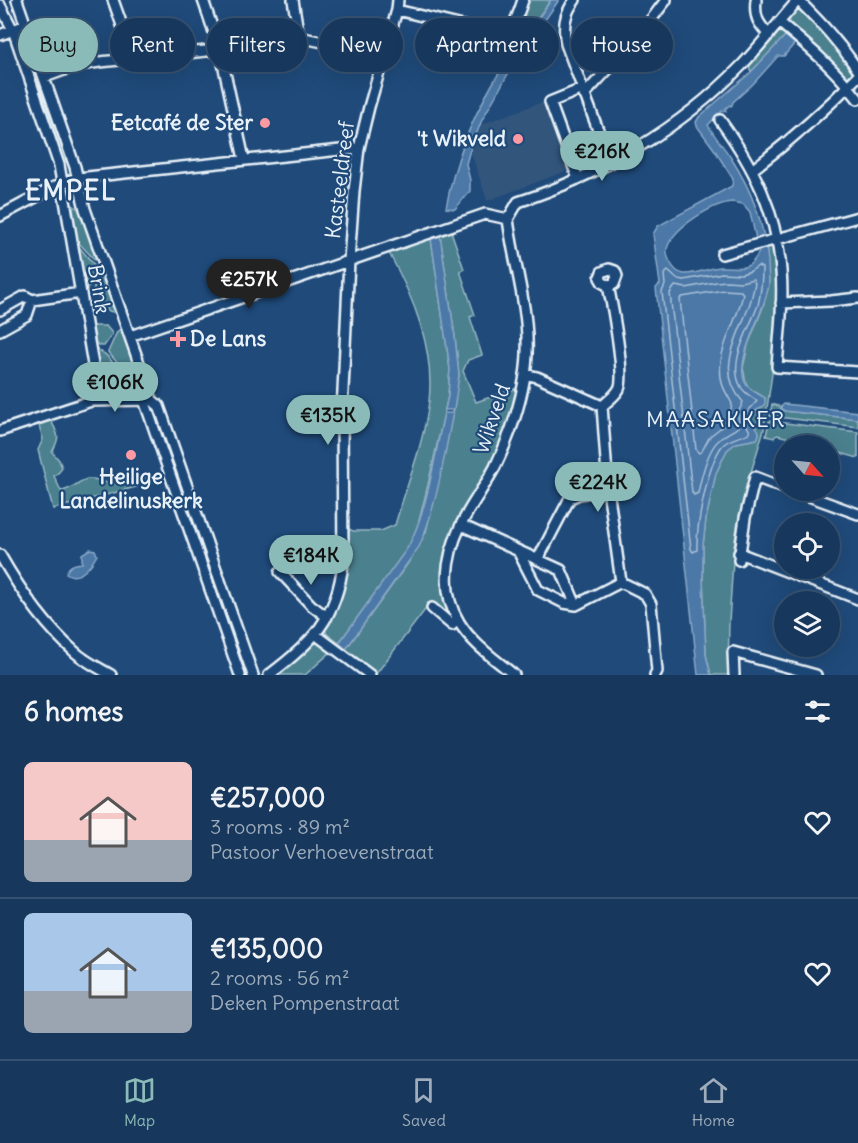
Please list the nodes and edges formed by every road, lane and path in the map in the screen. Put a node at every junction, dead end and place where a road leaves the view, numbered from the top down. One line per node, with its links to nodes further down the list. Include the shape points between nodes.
1 (17, 0): 12 (street)
2 (113, 0): 13 (street)
3 (203, 0): 14 (street)
4 (293, 0): 15 (street)
5 (523, 0): 11 (street, via 504,36)
6 (575, 0): 29 (street, via 567,11 564,34)
7 (666, 0): 29 (street, via 638,37)
8 (756, 0): 20 (street, via 755,13)
9 (798, 0): 16 (street); 22 (street)
10 (0, 5): 18 (street, Brink)
11 (397, 5)
12 (23, 18)
13 (119, 18)
14 (209, 18)
15 (295, 18)
16 (779, 22): 20 (street); 28 (street, via 832,67)
17 (18, 28): 18 (street)
18 (13, 30): 19 (street); 38 (street, Brink)
19 (0, 35)
20 (769, 36): 34 (street, via 703,102 655,137)
21 (110, 61): 27 (street, via 78,65)
22 (858, 70)
23 (43, 72): 27 (street)
24 (225, 72): 33 (street)
25 (379, 72): 32 (street, Kasteeldreef)
26 (858, 76): 28 (street)
27 (45, 77): 36 (street)
28 (848, 86): 30 (street); 35 (street, via 788,143)
29 (583, 92): 34 (street); 37 (street, via 550,102)
30 (858, 99)
31 (720, 120): 35 (street)
32 (359, 148): 33 (street); 44 (street, Kasteeldreef)
33 (244, 159): 36 (street)
34 (610, 162): 37 (street)
35 (752, 170): 42 (street)
36 (78, 178): 38 (street); 52 (street, via 85,209)
37 (578, 179): 41 (street, via 518,202)
38 (62, 183): 39 (street); 46 (street, Brink)
39 (0, 216)
40 (858, 217): 42 (street)
41 (508, 219): 44 (street, via 485,214); 54 (street, Wikveld, via 526,315)
42 (777, 239): 43 (street); 49 (street)
43 (722, 254)
44 (349, 261): 52 (street); 74 (street, Kasteeldreef, via 342,412 343,563 341,583)
45 (608, 285): 57 (street, via 622,373 620,388)
46 (81, 293): 48 (street); 55 (street, Brink)
47 (858, 298): 49 (street)
48 (32, 300): 50 (street, via 25,296); 51 (street, via 27,315)
49 (781, 303): 53 (street, via 777,367)
50 (0, 310)
51 (0, 330)
52 (130, 336): 56 (street)
53 (858, 372)
54 (525, 374): 57 (street); 63 (street, Wikveld, via 508,436)
55 (99, 400): 56 (street); 58 (street)
56 (148, 400): 64 (street, via 159,406); 65 (street)
57 (602, 406): 60 (street)
58 (0, 431)
59 (774, 484): 71 (street, via 755,477 739,556)
60 (608, 489): 68 (street, via 570,498); 70 (street)
61 (822, 501): 62 (street)
62 (858, 514)
63 (461, 525): 66 (street); 75 (street, Wikveld, via 447,574 450,600)
64 (202, 531): 65 (street); 79 (street)
65 (191, 535): 78 (street)
66 (518, 551): 68 (street); 72 (street, via 538,590)
67 (0, 555): 77 (street, via 17,585 56,633 81,657)
68 (538, 559): 72 (street, via 561,570)
69 (280, 572): 74 (street)
70 (621, 582): 72 (street); 83 (street, via 645,594 651,604)
71 (858, 598)
72 (576, 605)
73 (432, 608): 75 (street, Wikveld, via 452,625)
74 (327, 617): 76 (street, Kasteeldreef)
75 (458, 621): 82 (street, Wikveld, via 477,645)
76 (315, 634): 80 (street, Kasteeldreef); 81 (street)
77 (111, 675)
78 (240, 675)
79 (253, 675)
80 (269, 675)
81 (370, 675)
82 (514, 675)
83 (655, 675)
84 (734, 675): 85 (street, via 733,652)
85 (816, 675)

